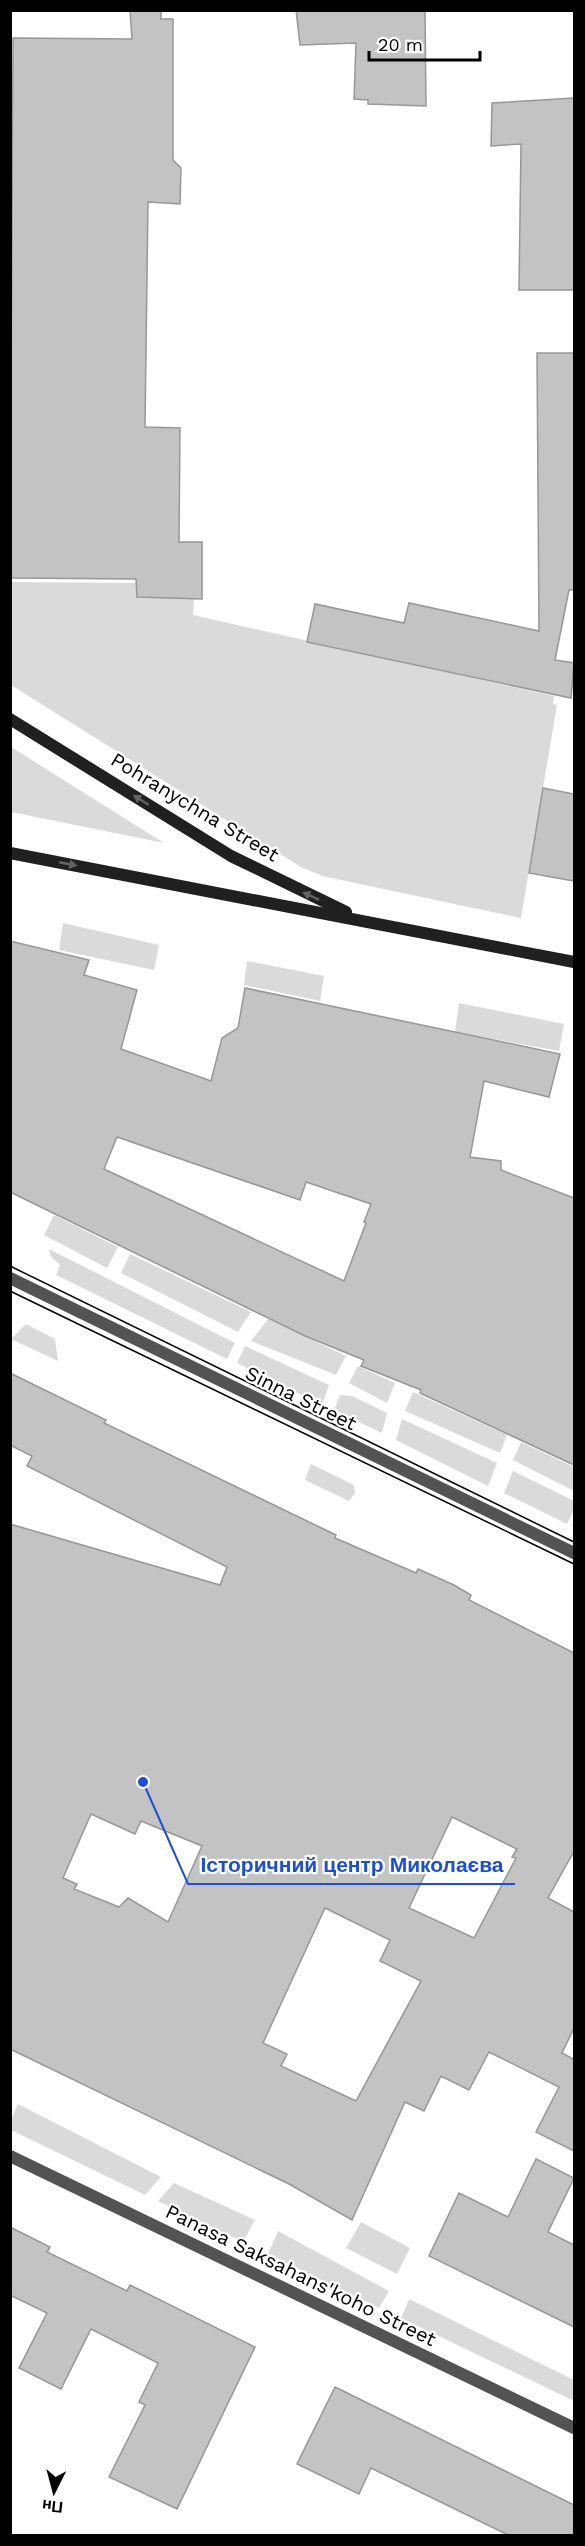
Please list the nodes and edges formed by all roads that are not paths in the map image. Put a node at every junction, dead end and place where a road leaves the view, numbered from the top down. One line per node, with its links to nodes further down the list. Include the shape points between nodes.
1 (10, 719): 3 (main road, Pohranychna Street, one-way to 1, via 231,856)
2 (10, 853): 3 (main road, Pohranychna Street, one-way to 3)
3 (364, 921): 4 (main road, Pohranychna Street)
4 (574, 962)
5 (10, 1278): 6 (street, Sinna Street)
6 (574, 1553)
7 (10, 2156): 8 (street, Panasa Saksahans'koho Street)
8 (574, 2428)

